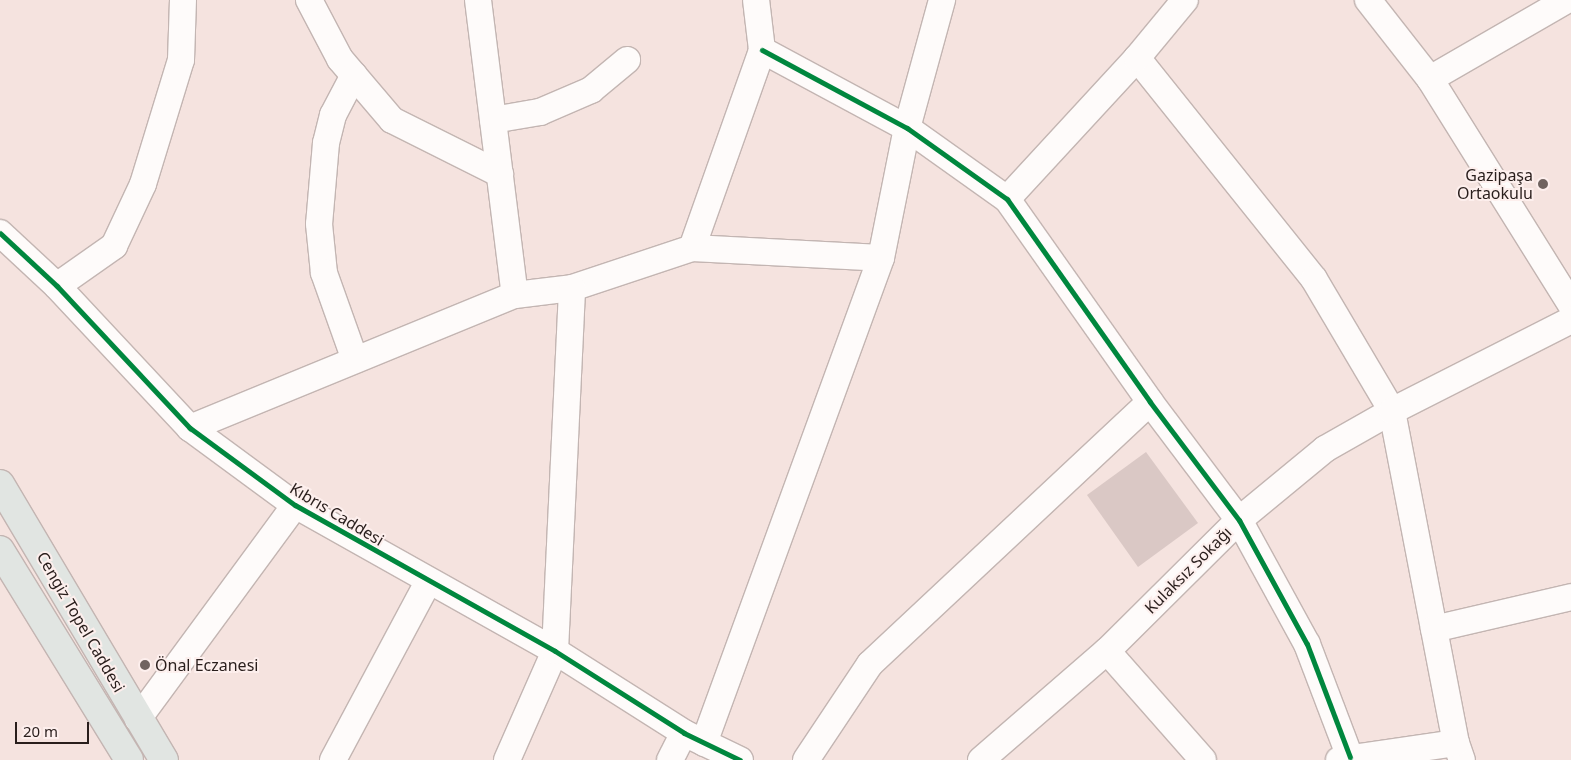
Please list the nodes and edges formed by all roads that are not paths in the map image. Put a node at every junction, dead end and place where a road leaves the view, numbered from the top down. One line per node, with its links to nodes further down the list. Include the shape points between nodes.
1 (184, 0): 21 (street, via 180,60 143,184 114,246)
2 (310, 0): 12 (street, via 340,58)
3 (478, 0): 14 (street)
4 (756, 0): 9 (street)
5 (942, 0): 15 (street)
6 (1185, 0): 10 (street)
7 (1368, 0): 13 (street)
8 (1567, 0): 13 (street)
9 (762, 50): 15 (street); 19 (street)
10 (1137, 58): 17 (street); 28 (street, via 1314,279)
11 (627, 60): 14 (street, via 592,90 540,112)
12 (354, 75): 16 (street, via 392,120); 26 (street, via 333,115 326,143 318,224 324,274)
13 (1430, 79): 24 (street)
14 (493, 120): 16 (street)
15 (907, 128): 17 (street); 20 (street)
16 (500, 174): 23 (street)
17 (1007, 200): 27 (street)
18 (0, 233): 21 (street, Kıbrıs Caddesi)
19 (692, 248): 20 (street); 22 (street)
20 (881, 258): 40 (street)
21 (57, 286): 29 (street, Kıbrıs Caddesi)
22 (572, 288): 23 (street); 37 (street)
23 (515, 294): 26 (street)
24 (1571, 305)
25 (1571, 320): 28 (street, Kulaksız Sokağı)
26 (355, 360): 29 (street)
27 (1150, 402): 32 (street); 49 (street, via 870,664)
28 (1392, 411): 32 (street, Kulaksız Sokağı, via 1325,449); 36 (street)
29 (190, 428): 31 (street, Kıbrıs Caddesi)
30 (0, 484): 39 (main road, Cengiz Topel Caddesi)
31 (295, 505): 34 (street, Kıbrıs Caddesi); 39 (street)
32 (1239, 520): 38 (street, Kulaksız Sokağı); 43 (street, via 1307,644)
33 (0, 550): 44 (main road, Cengiz Topel Caddesi)
34 (428, 582): 37 (street, Kıbrıs Caddesi); 46 (street)
35 (1571, 597): 36 (street)
36 (1434, 629): 41 (street)
37 (555, 651): 40 (street, Kıbrıs Caddesi); 47 (street)
38 (1107, 651): 50 (street, Kulaksız Sokağı); 51 (street)
39 (138, 718): 45 (main road, Cengiz Topel Caddesi)
40 (694, 738): 42 (street, Kıbrıs Caddesi); 48 (street)
41 (1459, 751): 43 (street)
42 (732, 758)
43 (1345, 758)
44 (129, 760)
45 (164, 760)
46 (333, 760)
47 (507, 760)
48 (670, 760)
49 (806, 760)
50 (981, 760)
51 (1203, 760)

